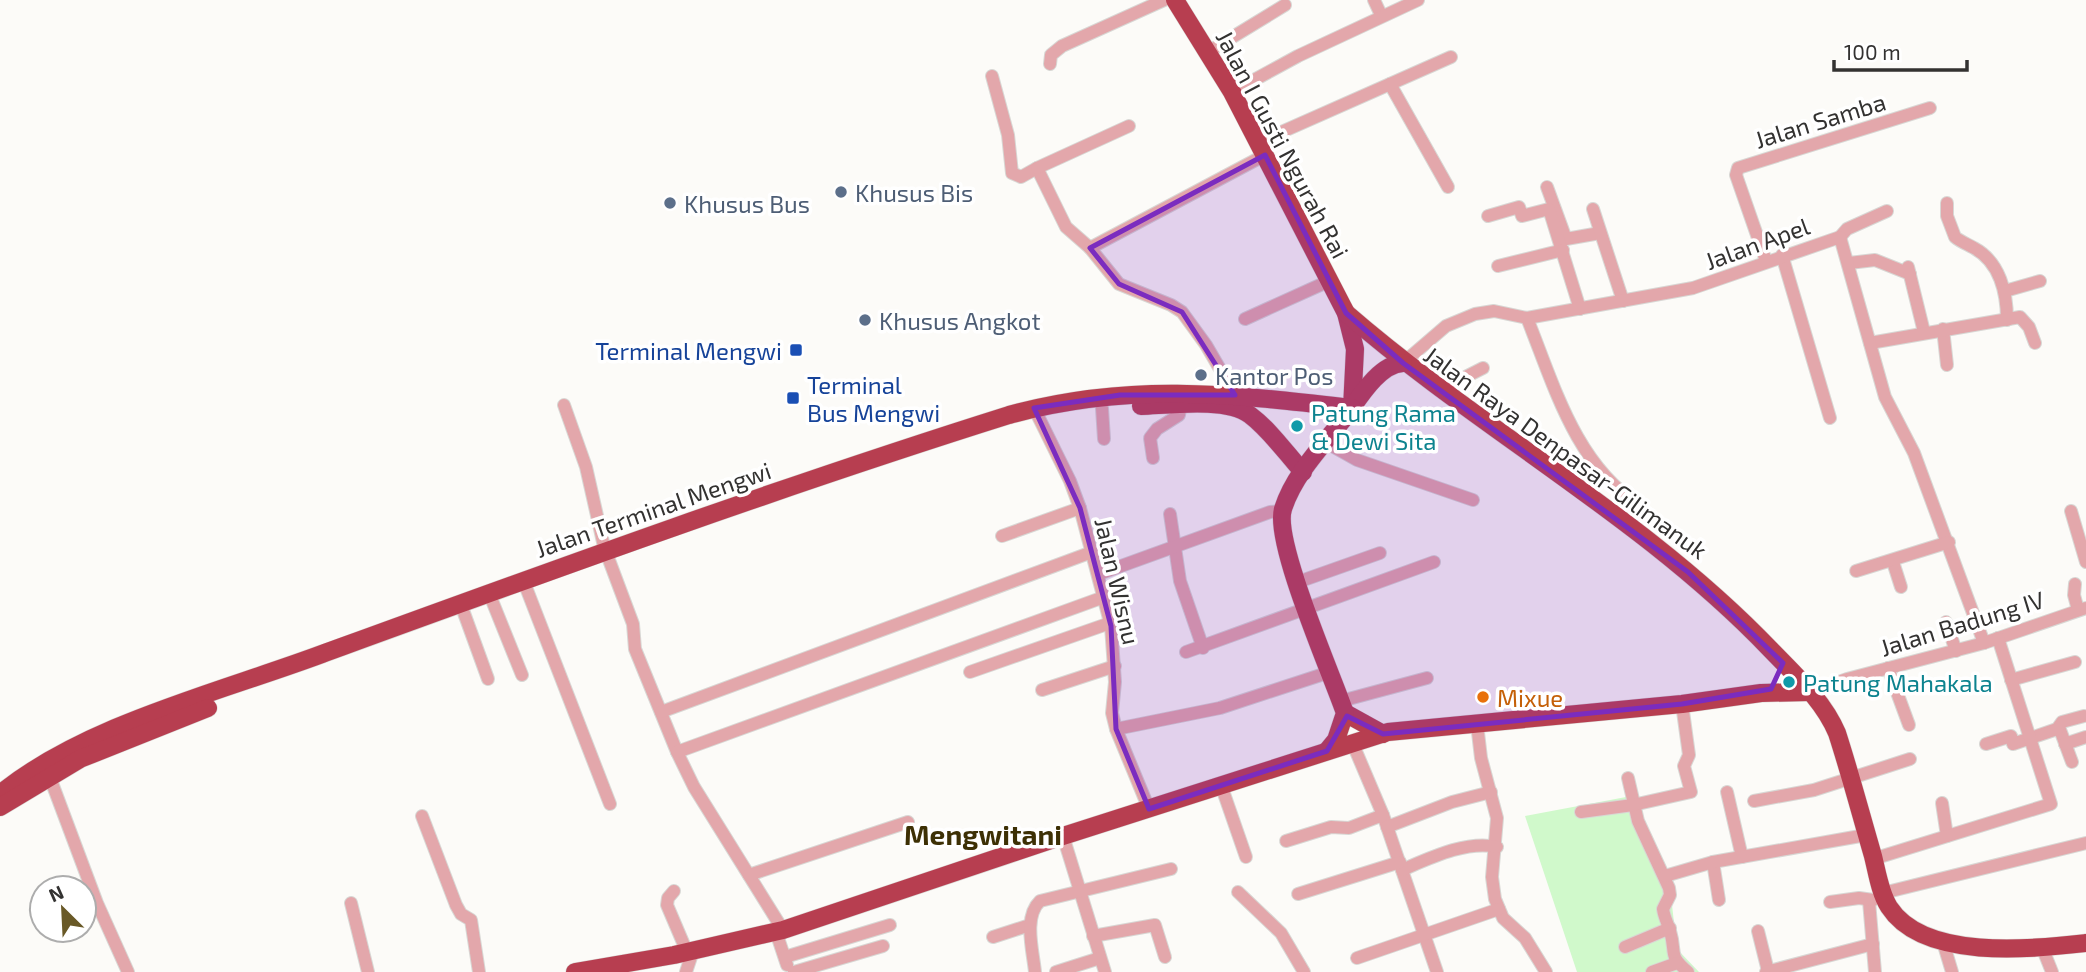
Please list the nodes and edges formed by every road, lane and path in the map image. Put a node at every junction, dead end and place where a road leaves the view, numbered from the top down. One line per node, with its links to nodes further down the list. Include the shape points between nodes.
1 (1164, 0): 9 (street, via 1062,46 1051,55)
2 (1175, 0): 7 (highway, Jalan I Gusti Ngurah Rai)
3 (1374, 0): 6 (street)
4 (1418, 0): 6 (street)
5 (1285, 5): 7 (street)
6 (1381, 15): 12 (street)
7 (1208, 52): 12 (highway, Jalan I Gusti Ngurah Rai)
8 (1451, 57): 11 (street)
9 (1051, 64)
10 (992, 76): 16 (street, via 1008,135 1012,173 1021,177)
11 (1390, 84): 15 (street); 17 (street)
12 (1231, 92): 15 (highway, Jalan I Gusti Ngurah Rai)
13 (1930, 108): 28 (street, Jalan Samba, via 1738,168 1736,175)
14 (1129, 126): 16 (street)
15 (1262, 148): 25 (street); 31 (highway, Jalan I Gusti Ngurah Rai)
16 (1037, 168): 25 (street, via 1066,228)
17 (1448, 187)
18 (1548, 187): 23 (street, via 1567,240)
19 (1947, 203): 33 (street, via 1955,237 1976,248)
20 (1593, 208): 23 (street)
21 (1887, 211): 24 (street, via 1847,229)
22 (1488, 216): 26 (street, via 1519,207 1522,216 1549,209)
23 (1600, 233): 34 (street)
24 (1840, 237): 27 (street, Jalan Apel); 29 (street, Jalan Apel)
25 (1090, 248): 48 (street, via 1118,284 1182,312)
26 (1563, 250): 30 (street); 35 (street)
27 (1782, 255): 28 (street, Jalan Apel); 54 (street)
28 (1766, 261): 34 (street, Jalan Apel, via 1693,288)
29 (1849, 263): 41 (street, via 1875,260 1909,271); 42 (street, Jalan Apel)
30 (1498, 266)
31 (1329, 281): 36 (highway, Jalan I Gusti Ngurah Rai); 38 (street)
32 (2040, 281): 33 (street)
33 (2005, 291): 39 (street)
34 (1623, 301): 35 (street, Jalan Apel)
35 (1580, 309): 37 (street, Jalan Apel)
36 (1346, 313): 44 (highway); 52 (highway, via 1355,349)
37 (1527, 318): 44 (street, Jalan Apel, via 1486,311 1470,315 1439,330); 60 (street, via 1572,429 1615,490)
38 (1245, 319)
39 (2003, 320): 40 (street); 43 (street, via 2022,317)
40 (1943, 329): 41 (street); 45 (street)
41 (1924, 332): 42 (street)
42 (1870, 343): 66 (street, Jalan Apel, via 1885,397 1914,453)
43 (2035, 343)
44 (1403, 363): 47 (highway, Jalan Raya Denpasar-Gilimanuk); 52 (highway, Jalan Raya Denpasar-Gilimanuk, via 1380,374)
45 (1947, 365)
46 (1483, 368): 47 (street)
47 (1440, 390): 93 (highway, Jalan Raya Denpasar-Gilimanuk, via 1688,572)
48 (1235, 395): 49 (highway, Jalan Terminal Mengwi); 52 (highway, Jalan Terminal Mengwi)
49 (1182, 398): 51 (highway, Jalan Terminal Mengwi); 53 (highway, Jalan Terminal Mengwi, via 1106,397); 57 (street, via 1179,415 1150,438); 58 (highway, Jalan Terminal Mengwi, via 1248,413)
50 (564, 405): 70 (street, via 586,467)
51 (1102, 408): 53 (highway, Jalan Terminal Mengwi); 55 (street)
52 (1352, 408): 56 (highway, Jalan Raya Denpasar-Gilimanuk)
53 (1036, 414): 61 (street, Jalan Wisnu); 70 (highway, Jalan Terminal Mengwi, via 930,440)
54 (1830, 418)
55 (1104, 439)
56 (1325, 442): 58 (highway, Jalan Raya Denpasar-Gilimanuk); 59 (street, via 1357,460)
57 (1153, 458)
58 (1303, 472): 62 (highway, Jalan Raya Denpasar-Gilimanuk)
59 (1473, 500)
60 (1639, 505)
61 (1080, 508): 65 (street); 68 (street, Jalan Wisnu)
62 (1282, 511): 67 (street); 76 (highway, via 1282,530)
63 (2071, 511): 73 (street)
64 (1170, 514): 67 (street)
65 (1002, 536)
66 (1949, 542): 72 (street); 88 (street, Jalan Apel)
67 (1177, 548): 75 (street); 89 (street, via 1180,581)
68 (1092, 552): 75 (street, Jalan Wisnu); 108 (street)
69 (1380, 553): 76 (street)
70 (607, 556): 79 (highway, Jalan Terminal Mengwi); 94 (highway, Jalan Terminal Mengwi); 108 (street, via 633,624 635,649)
71 (1434, 562): 83 (street)
72 (1894, 562): 74 (street); 78 (street)
73 (2086, 562)
74 (1856, 572)
75 (1099, 574): 80 (street, Jalan Wisnu)
76 (1298, 582): 83 (highway)
77 (2075, 583): 82 (street, via 2074,595)
78 (1901, 586)
79 (527, 590): 81 (highway, Jalan Terminal Mengwi); 133 (street)
80 (1104, 597): 86 (street, Jalan Wisnu); 121 (street)
81 (493, 603): 84 (highway, Jalan Terminal Mengwi); 99 (street)
82 (2082, 609): 87 (street, Jalan Badung IV)
83 (1308, 610): 89 (street); 96 (highway)
84 (464, 613): 94 (highway, Jalan Terminal Mengwi); 101 (street)
85 (1946, 622): 90 (street)
86 (1110, 623): 95 (street, Jalan Wisnu); 98 (street)
87 (1998, 638): 88 (street, Jalan Badung IV); 102 (street)
88 (1984, 643): 90 (street, Jalan Badung IV)
89 (1203, 648): 91 (street)
90 (1956, 651): 97 (street, Jalan Badung IV)
91 (1186, 652)
92 (2075, 662): 102 (street)
93 (1783, 663): 104 (highway, Jalan Raya Denpasar-Gilimanuk); 105 (highway, via 1778,682)
94 (307, 666): 124 (highway, Jalan Terminal Mengwi); 130 (highway, Jalan Terminal Mengwi, via 124,726 36,768)
95 (1115, 666): 103 (street); 113 (street, Jalan Wisnu, via 1112,713)
96 (1332, 667): 107 (highway); 113 (street, via 1220,708)
97 (1888, 668): 104 (street, Jalan Badung IV); 111 (street)
98 (971, 672)
99 (522, 675)
100 (1427, 678): 107 (street)
101 (488, 679)
102 (2011, 680): 116 (street)
103 (1042, 690)
104 (1810, 692): 105 (highway); 126 (highway, Jalan Raya Denpasar-Gilimanuk, via 1831,721)
105 (1761, 693): 106 (highway)
106 (1682, 704): 110 (highway); 134 (street, via 1689,755 1684,766 1691,792)
107 (1343, 707): 114 (highway); 120 (highway, via 1342,727)
108 (661, 712): 121 (street)
109 (2084, 716): 112 (street)
110 (1477, 724): 114 (highway); 128 (street, via 1480,758)
111 (1909, 725)
112 (2059, 727): 116 (street); 119 (street)
113 (1116, 729): 136 (street, Jalan Wisnu)
114 (1383, 734): 117 (highway)
115 (2086, 737): 119 (street)
116 (2029, 738): 118 (street, via 2013,744 2011,736); 143 (street, via 2051,804)
117 (1352, 741): 120 (highway); 140 (street)
118 (1986, 744)
119 (2065, 744): 123 (street)
120 (1327, 751): 127 (highway)
121 (677, 752): 153 (street)
122 (1910, 759): 126 (street)
123 (2072, 762)
124 (49, 775): 135 (highway, Jalan Terminal Mengwi); 185 (street)
125 (1628, 778): 134 (street)
126 (1850, 779): 131 (street); 141 (highway, Jalan Raya Denpasar-Gilimanuk)
127 (1221, 785): 136 (highway); 147 (street)
128 (1491, 792): 140 (street); 146 (street)
129 (1727, 792): 148 (street)
130 (0, 794)
131 (1754, 801)
132 (1942, 803): 143 (street)
133 (610, 804)
134 (1633, 805): 137 (street); 154 (street)
135 (0, 807)
136 (1149, 809): 142 (highway)
137 (1581, 812)
138 (422, 816): 187 (street, via 456,905 471,920)
139 (908, 821): 153 (street)
140 (1385, 821): 144 (street, via 1331,827); 151 (street)
141 (1866, 835): 148 (street); 149 (highway, Jalan Raya Denpasar-Gilimanuk)
142 (1063, 836): 156 (street); 167 (highway)
143 (1947, 836): 149 (street)
144 (1286, 841)
145 (2086, 843): 159 (street)
146 (1497, 847): 151 (street, via 1485,844); 163 (street, via 1493,887)
147 (1246, 857)
148 (1742, 857): 150 (street)
149 (1873, 859): 159 (highway, Jalan Raya Denpasar-Gilimanuk)
150 (1713, 862): 154 (street); 160 (street)
151 (1401, 866): 158 (street); 170 (street)
152 (1171, 869): 156 (street)
153 (749, 875): 167 (street)
154 (1665, 876): 166 (street, via 1670,895 1663,912)
155 (674, 891): 178 (street, via 667,905)
156 (1078, 891): 165 (street, via 1040,901); 169 (street)
157 (1238, 892): 194 (street, via 1281,933)
158 (1298, 894)
159 (1879, 897): 161 (street); 172 (highway, Jalan Raya Denpasar-Gilimanuk, via 1911,929); 174 (street)
160 (1720, 900)
161 (1830, 902)
162 (351, 903): 186 (street)
163 (1499, 909): 170 (street); 196 (street, via 1531,946)
164 (890, 925): 179 (street)
165 (1030, 925): 171 (street); 191 (street)
166 (1670, 928): 176 (street); 183 (street)
167 (780, 931): 178 (highway); 179 (street)
168 (1758, 931): 184 (street)
169 (1093, 936): 180 (street, via 1155,925); 181 (street)
170 (1425, 936): 182 (street); 195 (street)
171 (992, 937)
172 (1943, 942): 177 (highway, Jalan Raya Denpasar-Gilimanuk); 200 (street)
173 (2086, 943): 177 (highway, Jalan Raya Denpasar-Gilimanuk)
174 (1873, 944): 184 (street); 199 (street)
175 (883, 946): 190 (street)
176 (1625, 947)
177 (2042, 947): 201 (street)
178 (685, 953): 188 (highway); 189 (street)
179 (785, 957): 190 (street)
180 (1165, 957)
181 (1100, 958): 192 (street); 193 (street)
182 (1357, 958)
183 (1677, 963): 197 (street); 198 (street)
184 (1767, 971)
185 (128, 972)
186 (368, 972)
187 (479, 972)
188 (575, 972)
189 (686, 972)
190 (792, 972)
191 (1034, 972)
192 (1056, 972)
193 (1105, 972)
194 (1304, 972)
195 (1437, 972)
196 (1546, 972)
197 (1652, 972)
198 (1688, 972)
199 (1875, 972)
200 (1952, 972)
201 (2052, 972)

